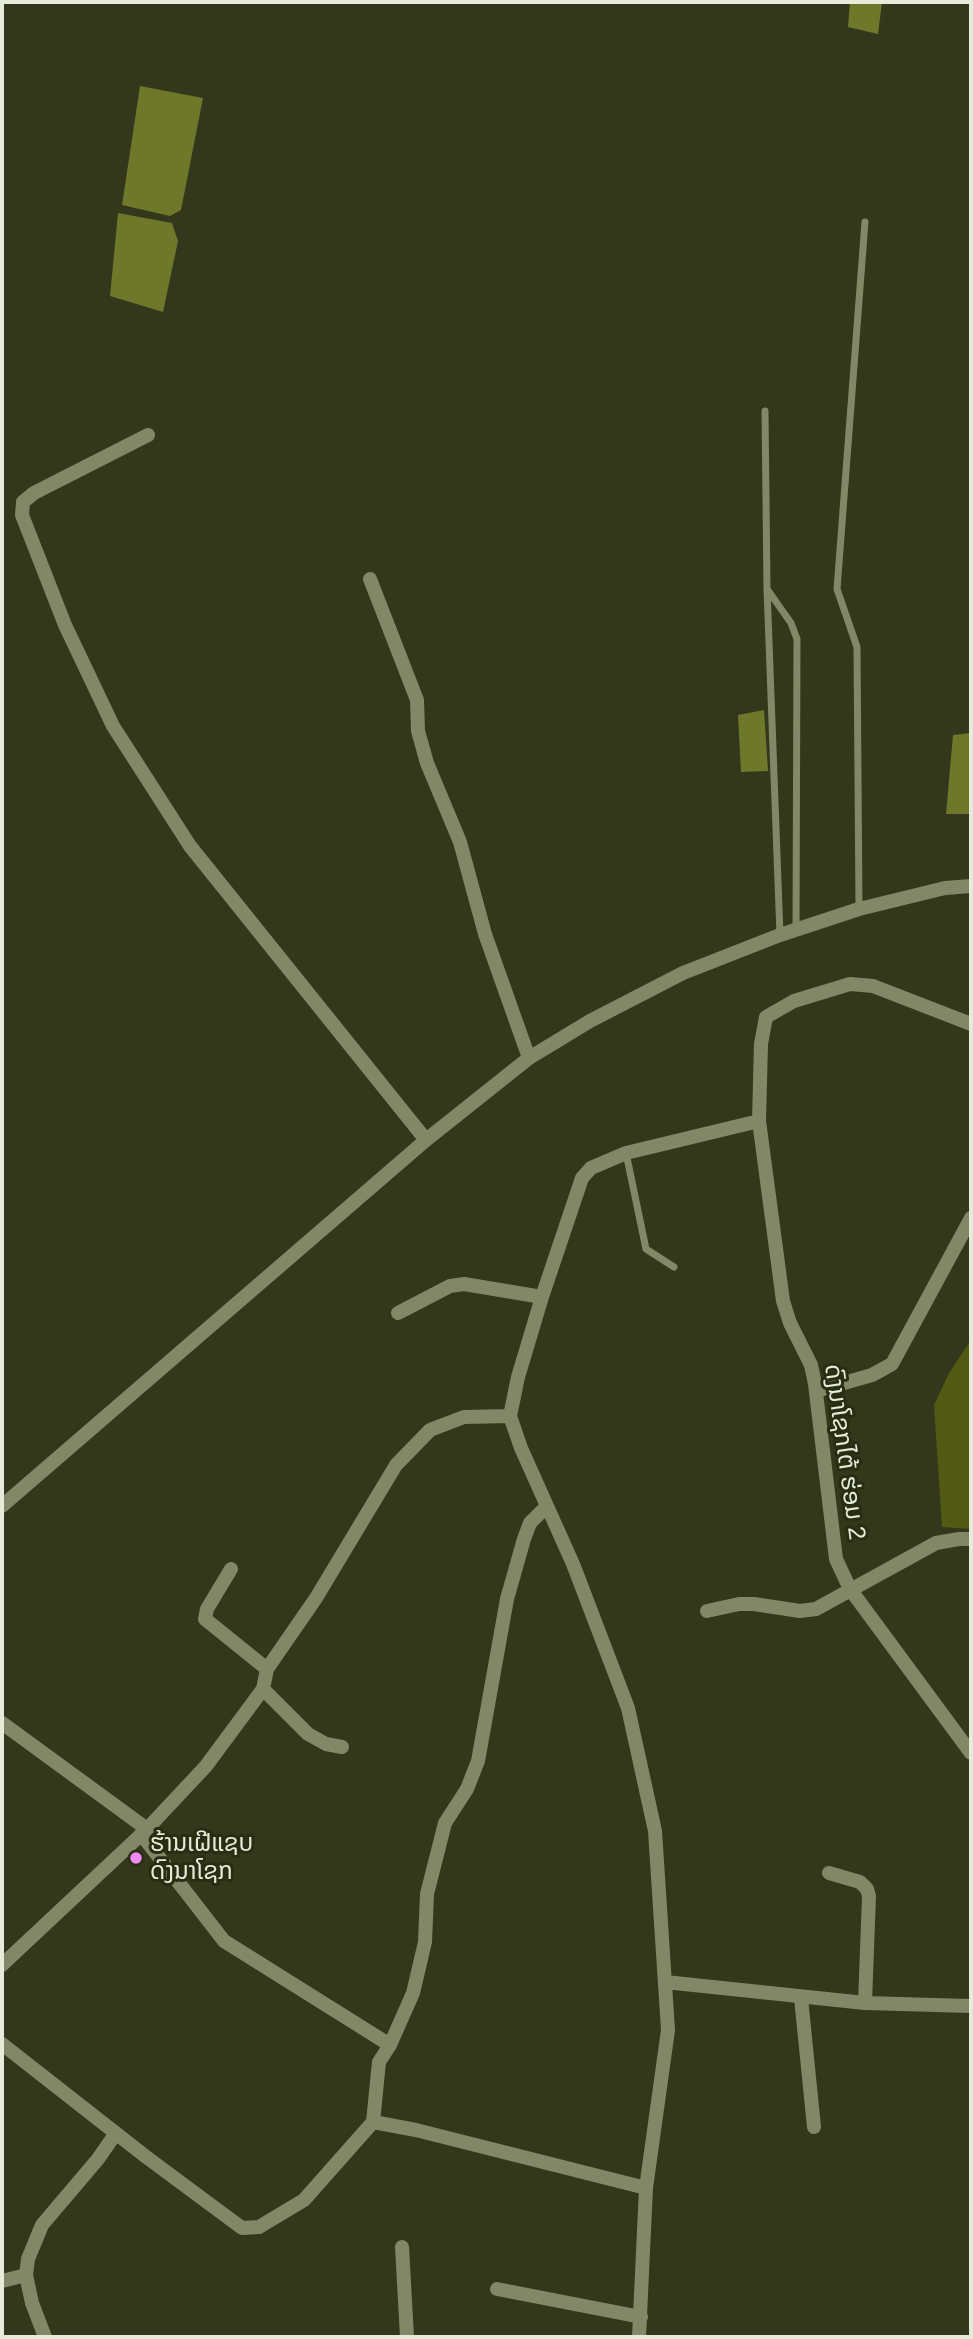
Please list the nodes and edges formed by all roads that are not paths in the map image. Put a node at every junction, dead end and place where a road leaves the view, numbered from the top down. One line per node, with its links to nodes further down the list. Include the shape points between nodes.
1 (865, 222): 7 (lane, via 837,589 858,646)
2 (765, 411): 5 (lane)
3 (148, 435): 13 (street, via 23,502 22,514 65,625 113,726 190,846)
4 (370, 579): 11 (street, via 417,700 418,731 427,762 460,842 485,934)
5 (767, 589): 8 (lane, via 797,639); 9 (lane)
6 (971, 886): 7 (street)
7 (859, 909): 8 (street)
8 (796, 931): 9 (street)
9 (780, 936): 11 (street, via 683,973)
10 (971, 1024): 12 (street, ດົງນາໂຊກໄຕ້ ຮ່ອມ 2, via 873,986 850,984 794,1001 766,1017)
11 (529, 1058): 13 (street)
12 (759, 1121): 14 (street); 19 (street, ດົງນາໂຊກໄຕ້ ຮ່ອມ 2, via 783,1301 811,1364)
13 (426, 1140): 21 (street)
14 (626, 1153): 16 (lane, via 646,1249); 17 (street, via 591,1168 582,1178)
15 (971, 1218): 19 (street, via 892,1364 872,1375)
16 (674, 1267)
17 (542, 1297): 18 (street, via 464,1284 450,1286); 20 (street)
18 (398, 1313)
19 (816, 1391): 25 (street, ດົງນາໂຊກໄຕ້ ຮ່ອມ 2, via 836,1559)
20 (510, 1416): 22 (street); 27 (street, via 464,1417 429,1430 396,1465)
21 (2, 1506)
22 (547, 1506): 35 (street, via 628,1708 655,1831); 40 (street, via 530,1523 524,1539 507,1599 478,1761 445,1823 427,1894 425,1942 413,1993)
23 (971, 1539): 25 (street, via 936,1543)
24 (231, 1569): 27 (street, via 205,1619)
25 (850, 1589): 26 (street, via 816,1609 739,1604); 31 (street, ດົງນາໂຊກໄຕ້ ຮ່ອມ 2)
26 (707, 1611)
27 (267, 1669): 28 (street)
28 (263, 1689): 30 (street, via 308,1734); 32 (street, via 206,1766)
29 (2, 1723): 32 (street)
30 (342, 1747)
31 (971, 1753)
32 (144, 1831): 34 (street); 40 (street, via 224,1941)
33 (829, 1873): 37 (street, via 860,1882 869,1896)
34 (2, 1965)
35 (665, 1982): 36 (street); 44 (street, via 668,2030)
36 (801, 1998): 37 (street); 42 (street)
37 (865, 2003): 38 (street)
38 (971, 2006)
39 (2, 2044): 43 (street)
40 (390, 2045): 41 (street, via 379,2062)
41 (373, 2122): 43 (street, via 304,2200 259,2227 242,2228); 44 (street)
42 (814, 2127)
43 (116, 2133): 46 (street, via 42,2225)
44 (646, 2188): 49 (street)
45 (402, 2246): 51 (street)
46 (26, 2275): 47 (street); 50 (street)
47 (2, 2281)
48 (498, 2289): 49 (street)
49 (641, 2317): 52 (street)
50 (45, 2337)
51 (407, 2337)
52 (639, 2337)

